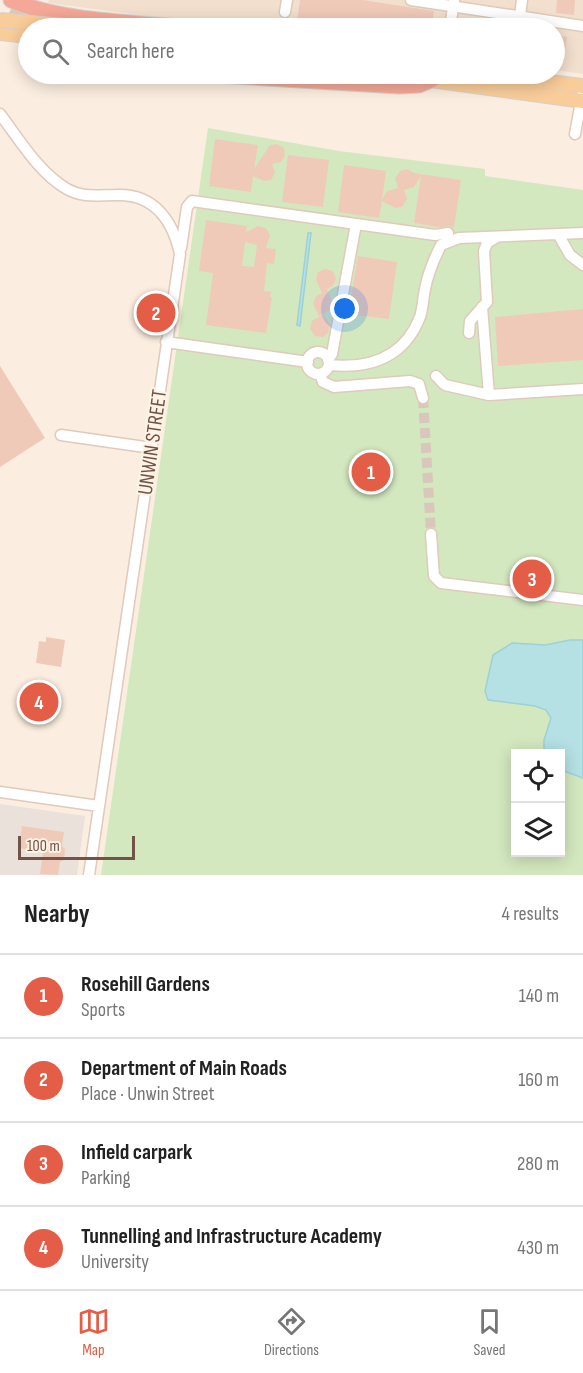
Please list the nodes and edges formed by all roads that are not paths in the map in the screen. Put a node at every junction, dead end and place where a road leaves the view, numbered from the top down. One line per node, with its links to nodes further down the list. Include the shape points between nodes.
1 (287, 0): 6 (street)
2 (411, 0): 4 (street)
3 (522, 0): 7 (street)
4 (453, 3): 7 (street); 10 (street)
5 (5, 9): 8 (main road, bridge); 9 (highway, via 32,8)
6 (285, 12)
7 (520, 16): 11 (street)
8 (43, 18)
9 (88, 18)
10 (451, 18)
11 (533, 18)
12 (565, 23): 13 (street)
13 (583, 26)
14 (0, 33): 15 (main road)
15 (18, 35)
16 (366, 84): 17 (highway)
17 (421, 84)
18 (480, 84): 20 (main road)
19 (532, 84): 20 (main road)
20 (583, 95): 22 (street)
21 (0, 114): 28 (street, UNWIN STREET, via 56,181 75,193 123,195 151,204 170,222)
22 (575, 134)
23 (356, 224): 24 (street, via 435,235); 28 (street, via 192,201 187,207); 34 (street)
24 (448, 233)
25 (583, 233): 26 (street)
26 (558, 234): 27 (street); 29 (street, via 570,255)
27 (497, 237): 30 (street, via 487,243 484,251 487,302); 34 (street, via 459,238 441,245 425,288 420,316 396,351 359,366)
28 (180, 254): 32 (street, UNWIN STREET)
29 (583, 265)
30 (482, 307): 31 (street, via 470,321); 38 (street)
31 (469, 333)
32 (166, 342): 33 (street); 41 (street, UNWIN STREET)
33 (308, 362): 34 (street, via 317,353 324,354); 35 (street, via 311,371)
34 (328, 362): 35 (street, via 326,371)
35 (320, 374): 39 (street, via 323,382 333,387 410,381 419,384)
36 (436, 376): 38 (street, via 446,385)
37 (583, 390): 38 (street)
38 (489, 395)
39 (423, 398)
40 (61, 435): 41 (street)
41 (152, 448): 45 (street, UNWIN STREET)
42 (431, 534): 43 (street, via 434,576 441,583)
43 (583, 600)
44 (0, 792): 45 (street)
45 (99, 806): 46 (street, UNWIN STREET)
46 (89, 875)

